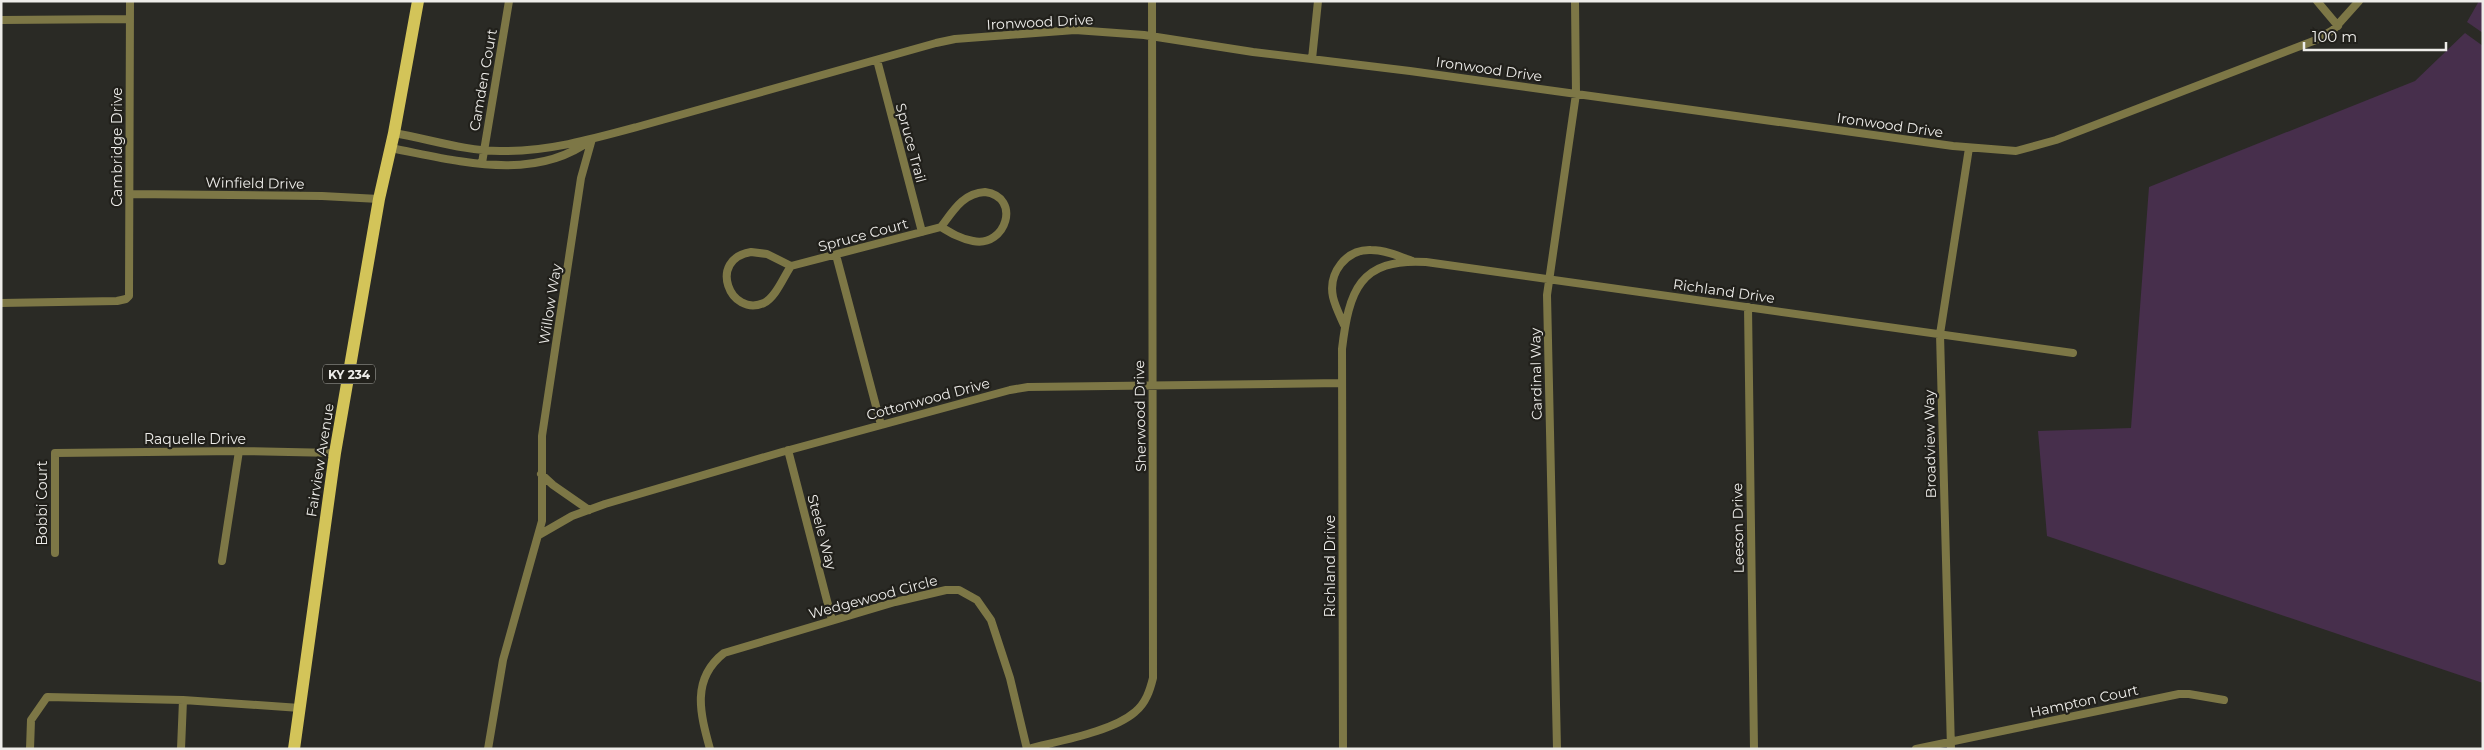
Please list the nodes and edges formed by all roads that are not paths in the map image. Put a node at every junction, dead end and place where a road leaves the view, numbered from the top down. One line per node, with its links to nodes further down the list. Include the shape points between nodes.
1 (130, 1): 9 (street, Cambridge Drive)
2 (418, 1): 16 (main road, Fairview Avenue / KY 234)
3 (509, 1): 20 (street, Camden Court)
4 (1152, 1): 12 (street, Sherwood Drive)
5 (1318, 1): 13 (street)
6 (1575, 1): 15 (street, Cardinal Way)
7 (2316, 1): 11 (street)
8 (2359, 1): 11 (street, Ironwood Drive)
9 (130, 19): 10 (street); 22 (street, Cambridge Drive)
10 (1, 20)
11 (2338, 26): 19 (street, Ironwood Drive, via 2316,40 2033,148 2008,152)
12 (1153, 36): 13 (street, Ironwood Drive); 14 (street, Ironwood Drive, via 1082,30 955,39); 36 (street, Sherwood Drive)
13 (1312, 59): 15 (street, Ironwood Drive)
14 (877, 60): 17 (street, Ironwood Drive); 25 (street, Spruce Trail)
15 (1576, 94): 19 (street, Ironwood Drive); 29 (street, Cardinal Way)
16 (394, 133): 18 (main road, Fairview Avenue / KY 234); 20 (street, Ironwood Drive)
17 (592, 139): 20 (street, Ironwood Drive, via 531,149); 21 (street, Ironwood Drive, via 564,157 541,163); 42 (street, Willow Way, via 581,178 542,436)
18 (390, 148): 21 (street, Ironwood Drive); 23 (main road, Fairview Avenue / KY 234)
19 (1969, 148): 33 (street, Broadview Way)
20 (484, 150): 21 (street, Camden Court)
21 (482, 164)
22 (130, 194): 23 (street, Winfield Drive, via 322,196); 30 (street, Cambridge Drive, via 129,294 126,299)
23 (379, 200): 41 (main road, Fairview Avenue / KY 234)
24 (941, 227): 24 (street, via 971,241 985,241 996,236 1005,226 1006,208 998,197 977,193 956,206); 25 (street, Spruce Court)
25 (922, 232): 26 (street, Spruce Court)
26 (836, 255): 28 (street, Spruce Court); 37 (street)
27 (1413, 262): 29 (street, Richland Drive); 32 (street, Richland Drive, via 1385,266 1373,272 1355,290); 32 (street, via 1394,254 1370,250 1344,259 1335,274 1333,296)
28 (791, 266): 28 (street, via 767,254 746,253 729,266 726,276 728,288 740,301 764,303)
29 (1548, 279): 31 (street, Richland Drive); 59 (street, Cardinal Way)
30 (1, 303)
31 (1748, 307): 33 (street, Richland Drive); 60 (street, Leeson Drive)
32 (1344, 325): 35 (street, Richland Drive)
33 (1940, 334): 34 (street, Richland Drive); 51 (street, Broadview Way)
34 (2073, 352)
35 (1342, 383): 36 (street, Cottonwood Drive); 58 (street, Richland Drive)
36 (1152, 385): 37 (street, Cottonwood Drive, via 1028,387); 57 (street, Sherwood Drive, via 1155,649 1154,678 1150,690 1135,712 1115,723 1087,734)
37 (881, 425): 38 (street, Cottonwood Drive)
38 (788, 450): 43 (street, Cottonwood Drive); 47 (street, Steele Way)
39 (239, 451): 40 (street, Raquelle Drive); 41 (street, Raquelle Drive); 46 (street)
40 (55, 453): 45 (street, Bobbi Court)
41 (335, 453): 50 (main road, Fairview Avenue / KY 234)
42 (542, 474): 43 (street, via 552,486); 44 (street, Willow Way, via 542,521)
43 (589, 510): 44 (street, Cottonwood Drive)
44 (538, 535): 55 (street, Willow Way, via 503,660)
45 (55, 553)
46 (222, 561)
47 (832, 620): 56 (street, Wedgewood Circle, via 744,645 716,659 704,675 701,695); 57 (street, Wedgewood Circle, via 946,590 958,590 972,596 991,620)
48 (183, 700): 50 (street); 52 (street, via 47,697 30,720); 53 (street)
49 (2224, 700): 51 (street, Hampton Court, via 2179,694)
50 (300, 708): 54 (main road, Fairview Avenue / KY 234)
51 (1951, 745): 61 (street, Hampton Court)
52 (30, 749)
53 (181, 749)
54 (294, 749)
55 (488, 749)
56 (710, 749)
57 (1028, 749)
58 (1343, 749)
59 (1557, 749)
60 (1754, 749)
61 (1916, 749)

